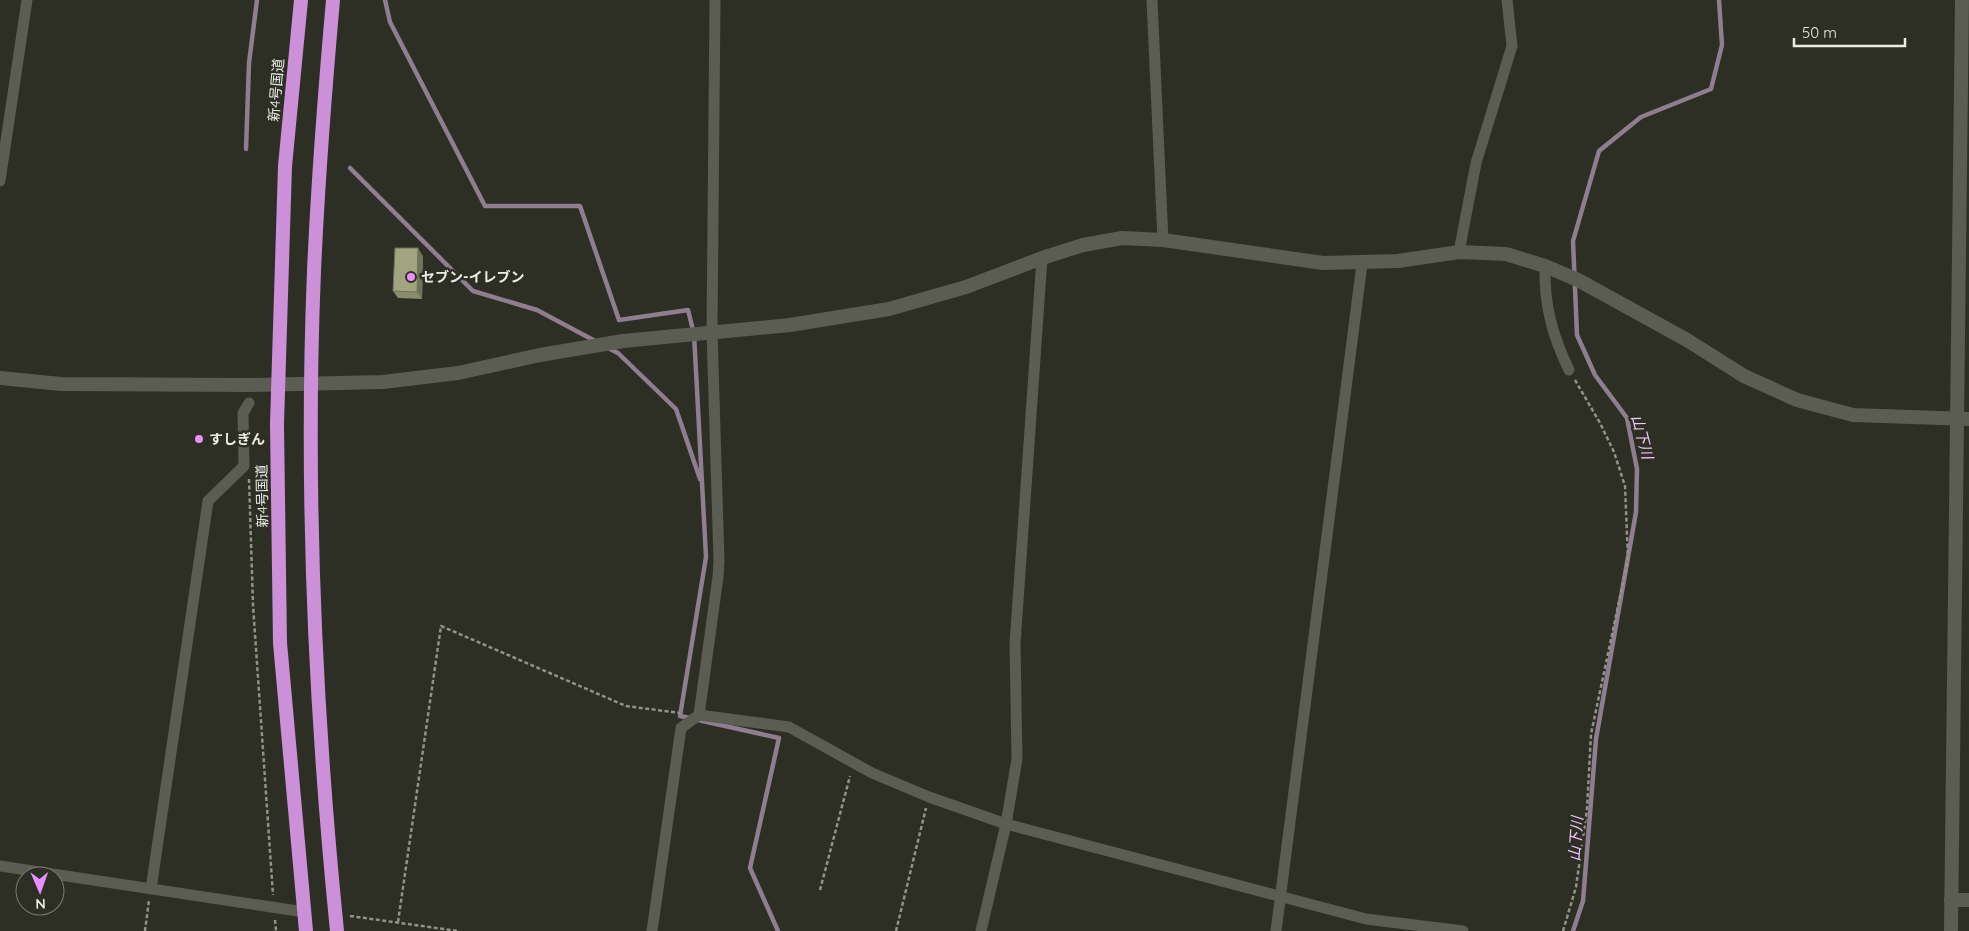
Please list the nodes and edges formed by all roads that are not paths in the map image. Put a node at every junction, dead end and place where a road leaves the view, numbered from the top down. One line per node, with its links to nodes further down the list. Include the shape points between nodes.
1 (27, 0): 8 (street)
2 (301, 0): 18 (highway, 新4号国道, via 285,166)
3 (333, 0): 17 (highway, via 315,262)
4 (714, 0): 14 (street)
5 (1152, 0): 9 (street)
6 (1507, 0): 10 (street, via 1512,46 1476,164)
7 (1962, 0): 20 (street)
8 (0, 181)
9 (1163, 240): 11 (street, via 1122,238 1083,244); 12 (street, via 1322,263)
10 (1458, 252): 12 (street); 13 (street, via 1506,254)
11 (1042, 258): 14 (street, via 966,287 889,309 790,325); 22 (street, via 1015,644 1016,759)
12 (1362, 264): 25 (street)
13 (1545, 266): 15 (street, via 1544,296 1557,346); 20 (street, via 1578,280 1687,340 1744,376 1796,400 1853,415)
14 (712, 332): 17 (street, via 623,341 458,373 383,382); 21 (street, via 718,577)
15 (1569, 370)
16 (0, 378): 18 (street, via 61,384)
17 (312, 383): 18 (street); 30 (highway, via 314,641)
18 (278, 384): 28 (highway, 新4号国道, via 280,644)
19 (249, 404): 24 (street, via 243,413 244,466 208,501)
20 (1963, 419): 26 (street)
21 (699, 715): 22 (street, via 789,727 853,762 929,797); 31 (street, via 681,728)
22 (1006, 824): 25 (street); 32 (street)
23 (0, 866): 24 (street)
24 (151, 889): 28 (street)
25 (1281, 897): 33 (street); 34 (street, via 1366,918)
26 (1951, 900): 27 (street); 35 (street)
27 (1969, 900)
28 (304, 912): 29 (highway, 新4号国道)
29 (306, 931)
30 (336, 931)
31 (652, 931)
32 (982, 931)
33 (1276, 931)
34 (1464, 931)
35 (1951, 931)

